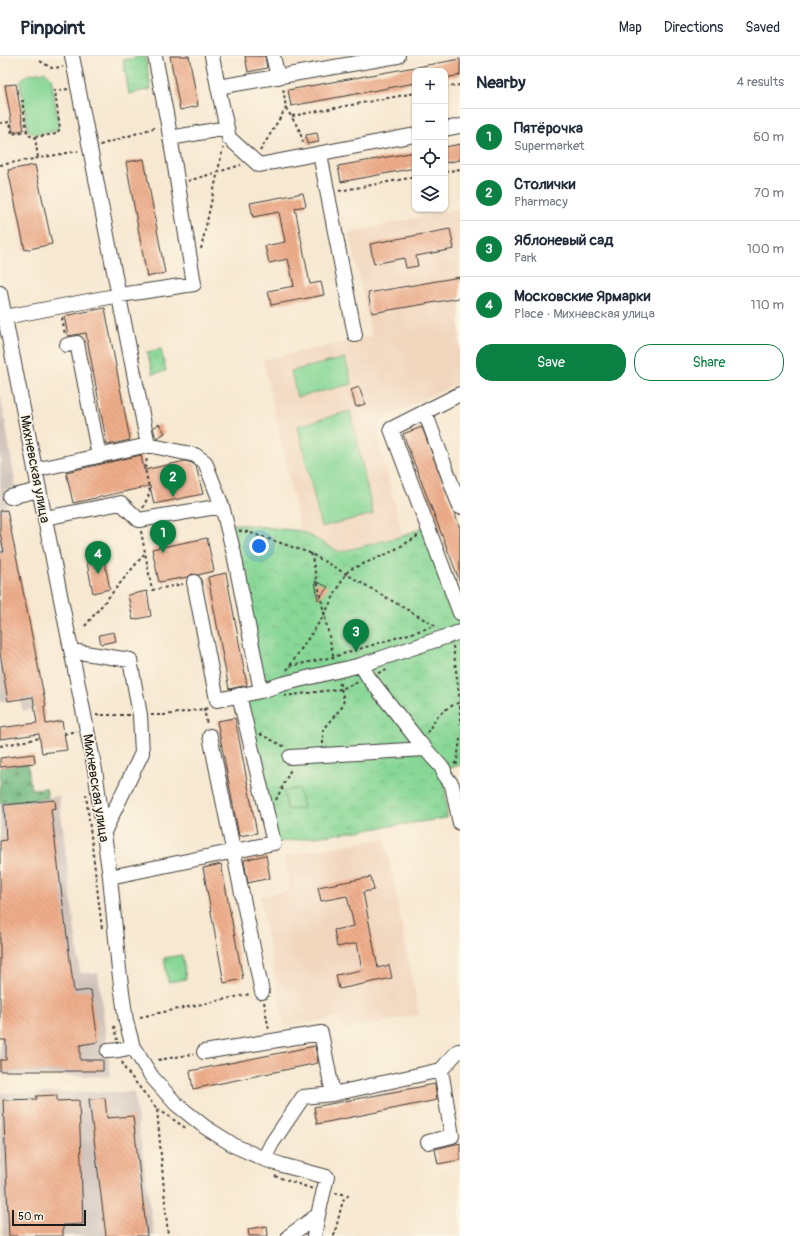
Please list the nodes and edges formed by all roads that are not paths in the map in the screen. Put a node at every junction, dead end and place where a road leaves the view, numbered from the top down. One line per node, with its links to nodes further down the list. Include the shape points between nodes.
1 (155, 56): 12 (street)
2 (212, 56): 7 (street)
3 (273, 56): 6 (street)
4 (398, 56): 6 (street)
5 (73, 60): 15 (street)
6 (278, 77): 7 (street)
7 (218, 87): 9 (street)
8 (460, 126): 10 (street)
9 (227, 128): 12 (street); 13 (street, via 229,138 259,166)
10 (448, 128)
11 (412, 136): 13 (street)
12 (170, 138): 15 (street, via 194,284)
13 (314, 155): 17 (street, via 329,193)
14 (0, 293): 16 (street, Михневская улица)
15 (120, 296): 16 (street); 21 (street)
16 (5, 317): 23 (street, Михневская улица)
17 (355, 335)
18 (67, 345): 22 (street, via 77,343)
19 (460, 394): 20 (street)
20 (425, 412): 27 (street); 30 (street, via 391,429)
21 (148, 445): 22 (street); 26 (street, via 195,455 205,462)
22 (99, 456): 23 (street)
23 (35, 470): 24 (street, Михневская улица)
24 (40, 490): 25 (street); 28 (street, Михневская улица)
25 (10, 497)
26 (222, 506): 28 (street, via 139,520 121,503); 34 (street)
27 (460, 507)
28 (45, 518): 32 (street, Михневская улица)
29 (194, 582): 35 (street, via 217,700)
30 (460, 613)
31 (455, 634): 33 (street)
32 (72, 651): 40 (street, Михневская улица); 40 (street, via 130,660 140,715 142,753)
33 (361, 665): 34 (street); 37 (street)
34 (261, 690): 35 (street)
35 (239, 696): 41 (street, via 274,843)
36 (210, 736): 41 (street)
37 (422, 746): 38 (street); 39 (street, via 444,770 452,784)
38 (297, 757)
39 (460, 823)
40 (104, 832): 42 (street, Михневская улица)
41 (234, 852): 42 (street); 43 (street)
42 (110, 876): 44 (street, Михневская улица, via 119,970 126,1021)
43 (262, 992)
44 (133, 1047): 45 (street); 52 (street, Михневская улица, via 152,1077 176,1104 235,1146)
45 (108, 1051)
46 (460, 1051): 48 (street)
47 (204, 1052): 49 (street, via 321,1033)
48 (441, 1070): 49 (street); 50 (street)
49 (333, 1094): 52 (street, via 303,1097)
50 (456, 1135): 51 (street)
51 (428, 1142)
52 (264, 1159): 53 (street, Михневская улица, via 327,1177)
53 (318, 1215): 54 (street); 55 (street)
54 (289, 1236)
55 (314, 1236)

